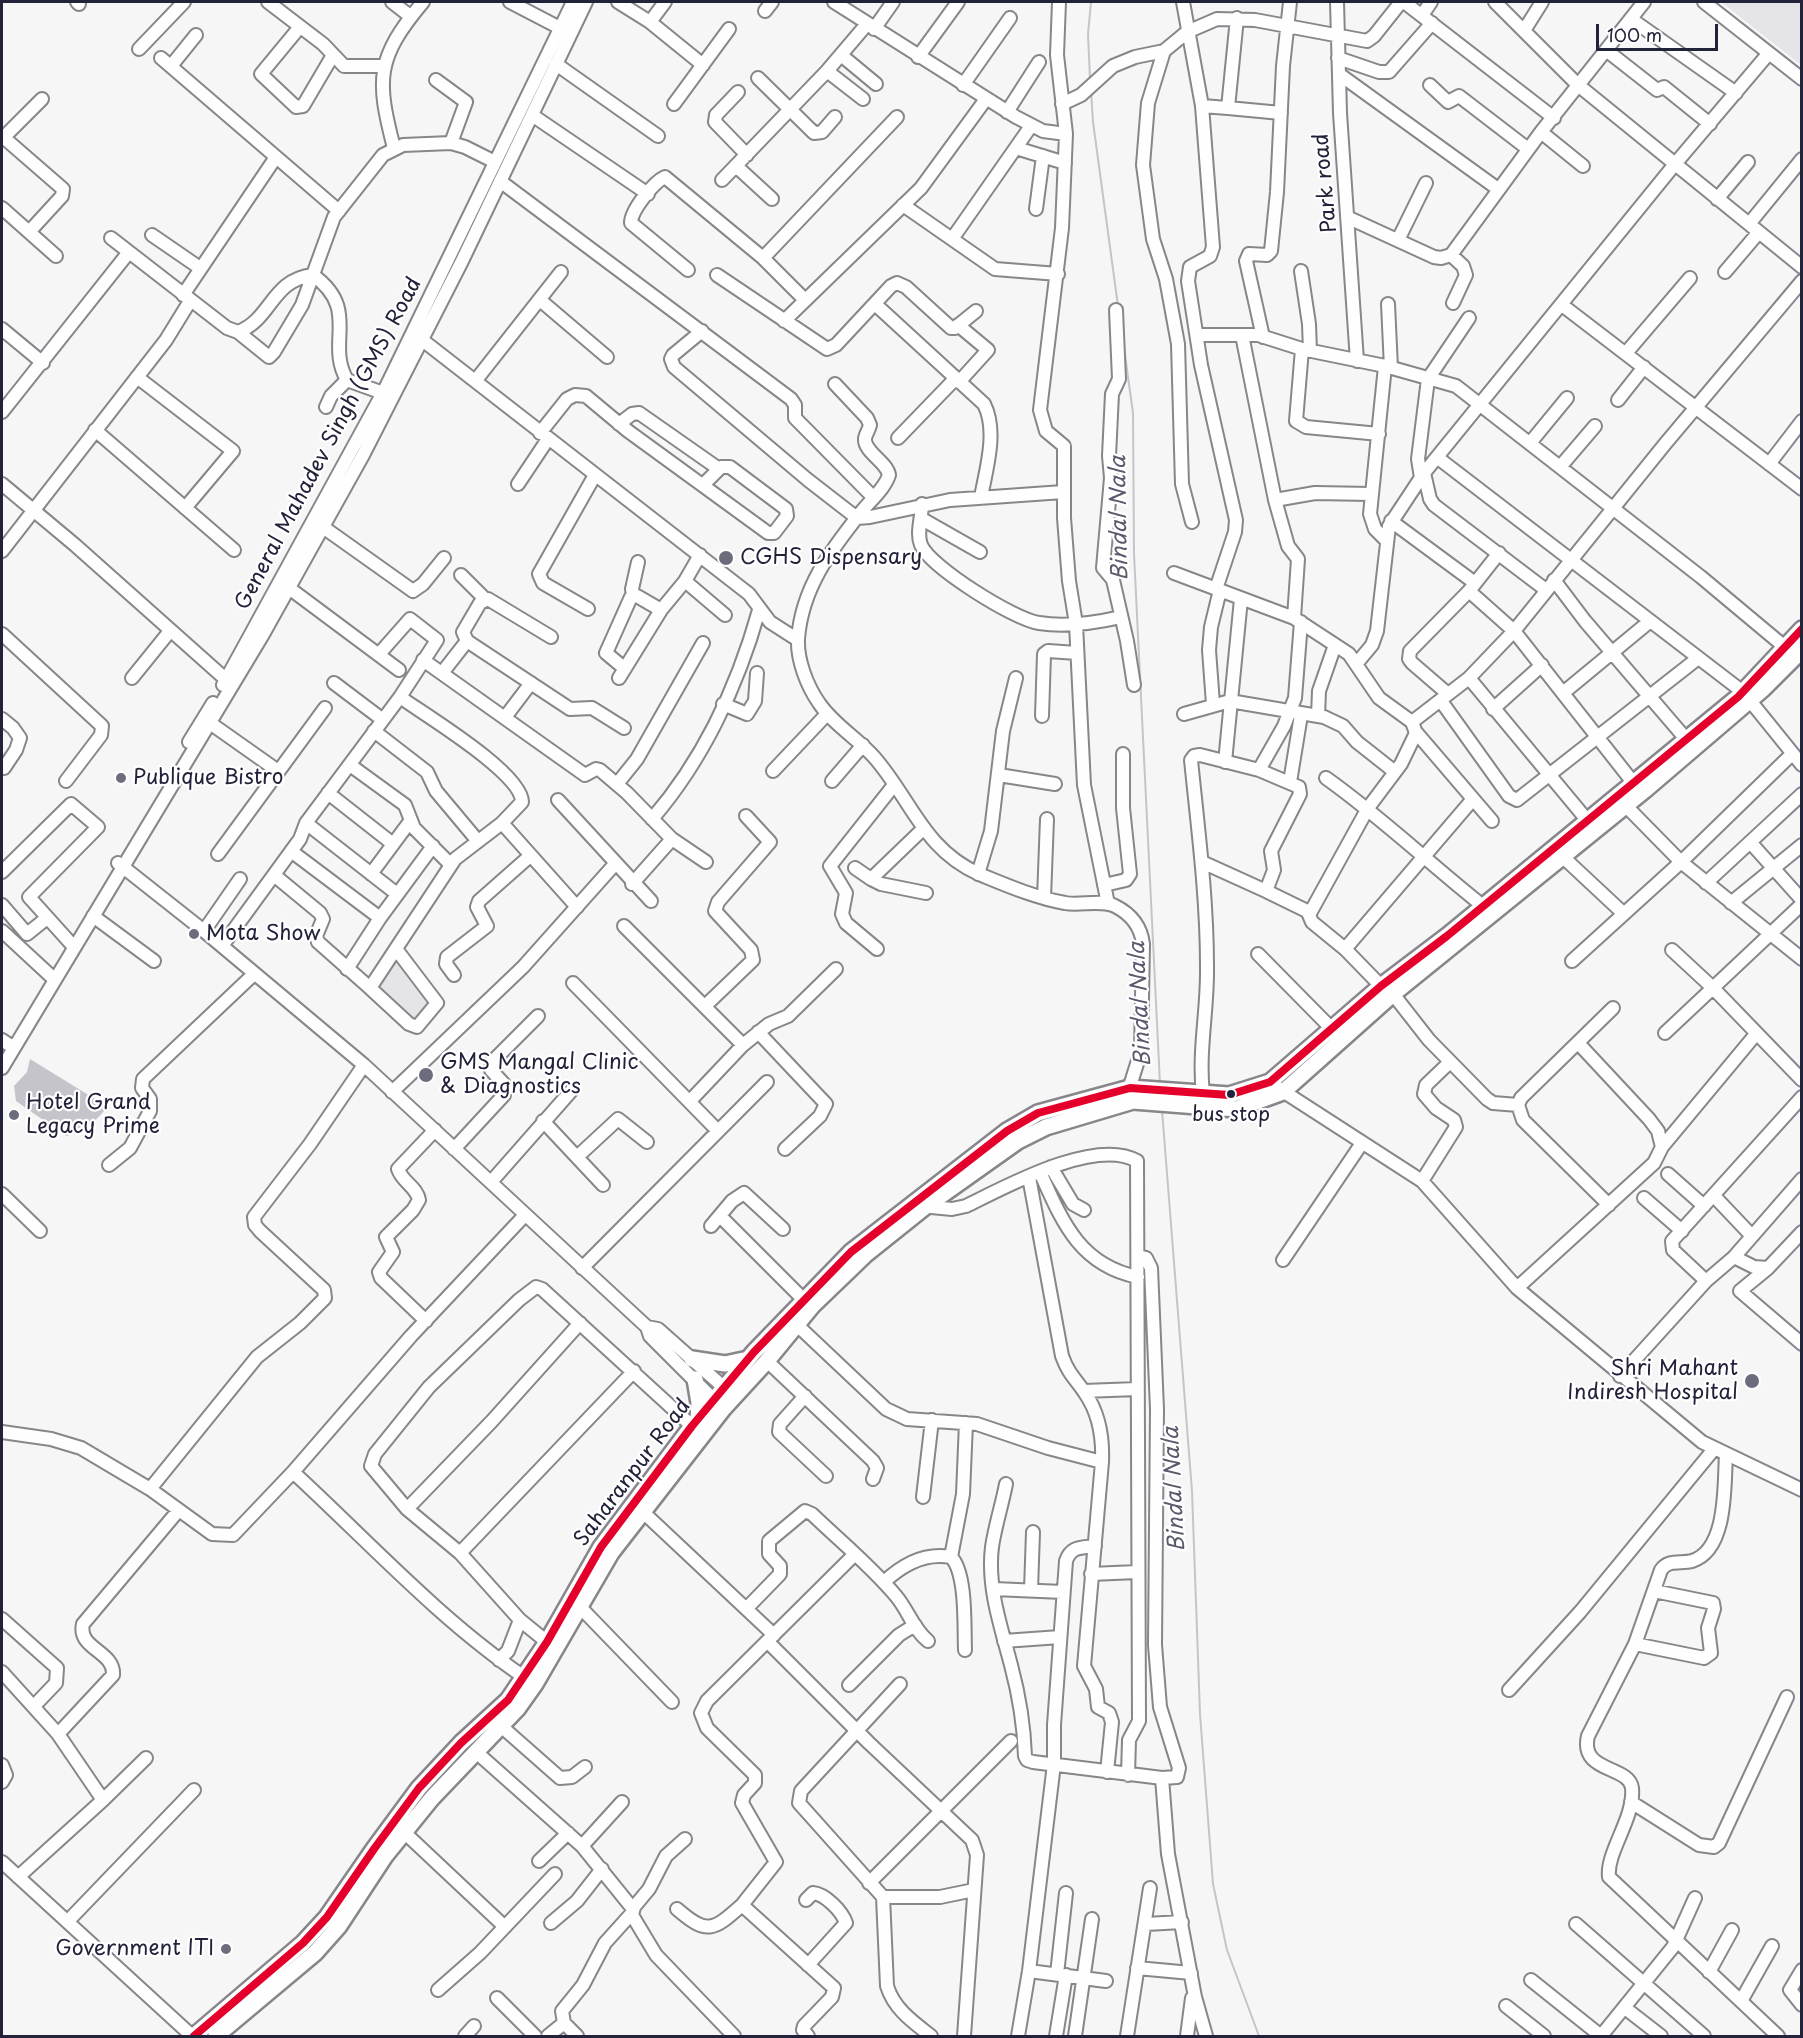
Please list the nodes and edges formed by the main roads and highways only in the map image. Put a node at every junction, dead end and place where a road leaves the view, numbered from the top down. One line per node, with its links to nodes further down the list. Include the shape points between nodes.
1 (1802, 629): 3 (main road)
2 (1802, 650): 3 (main road)
3 (1753, 691): 4 (main road); 4 (main road, via 1686,739)
4 (1637, 788): 5 (main road, via 1587,820); 5 (main road, via 1626,806 1563,857)
5 (1387, 990): 6 (main road, via 1332,1029 1270,1082); 6 (main road, via 1284,1092 1236,1109)
6 (1202, 1100): 7 (main road, Saharanpur Road, via 1136,1094 1038,1113 1007,1131)
7 (918, 1205): 9 (main road, Saharanpur Road, via 850,1252); 11 (main road, Saharanpur Road, via 796,1324 767,1362)
8 (692, 1359): 9 (main road, via 725,1364)
9 (748, 1359): 11 (main road, Saharanpur Road)
10 (695, 1379): 12 (main road, via 699,1403)
11 (724, 1399): 12 (main road, Saharanpur Road); 13 (main road, Saharanpur Road, via 643,1512)
12 (695, 1422): 13 (main road, Saharanpur Road)
13 (606, 1550): 14 (main road, Saharanpur Road, via 508,1700 419,1788 327,1917 303,1943); 15 (main road, Saharanpur Road, via 580,1606 535,1684 405,1833 315,1953)
14 (193, 2037)
15 (216, 2037)

